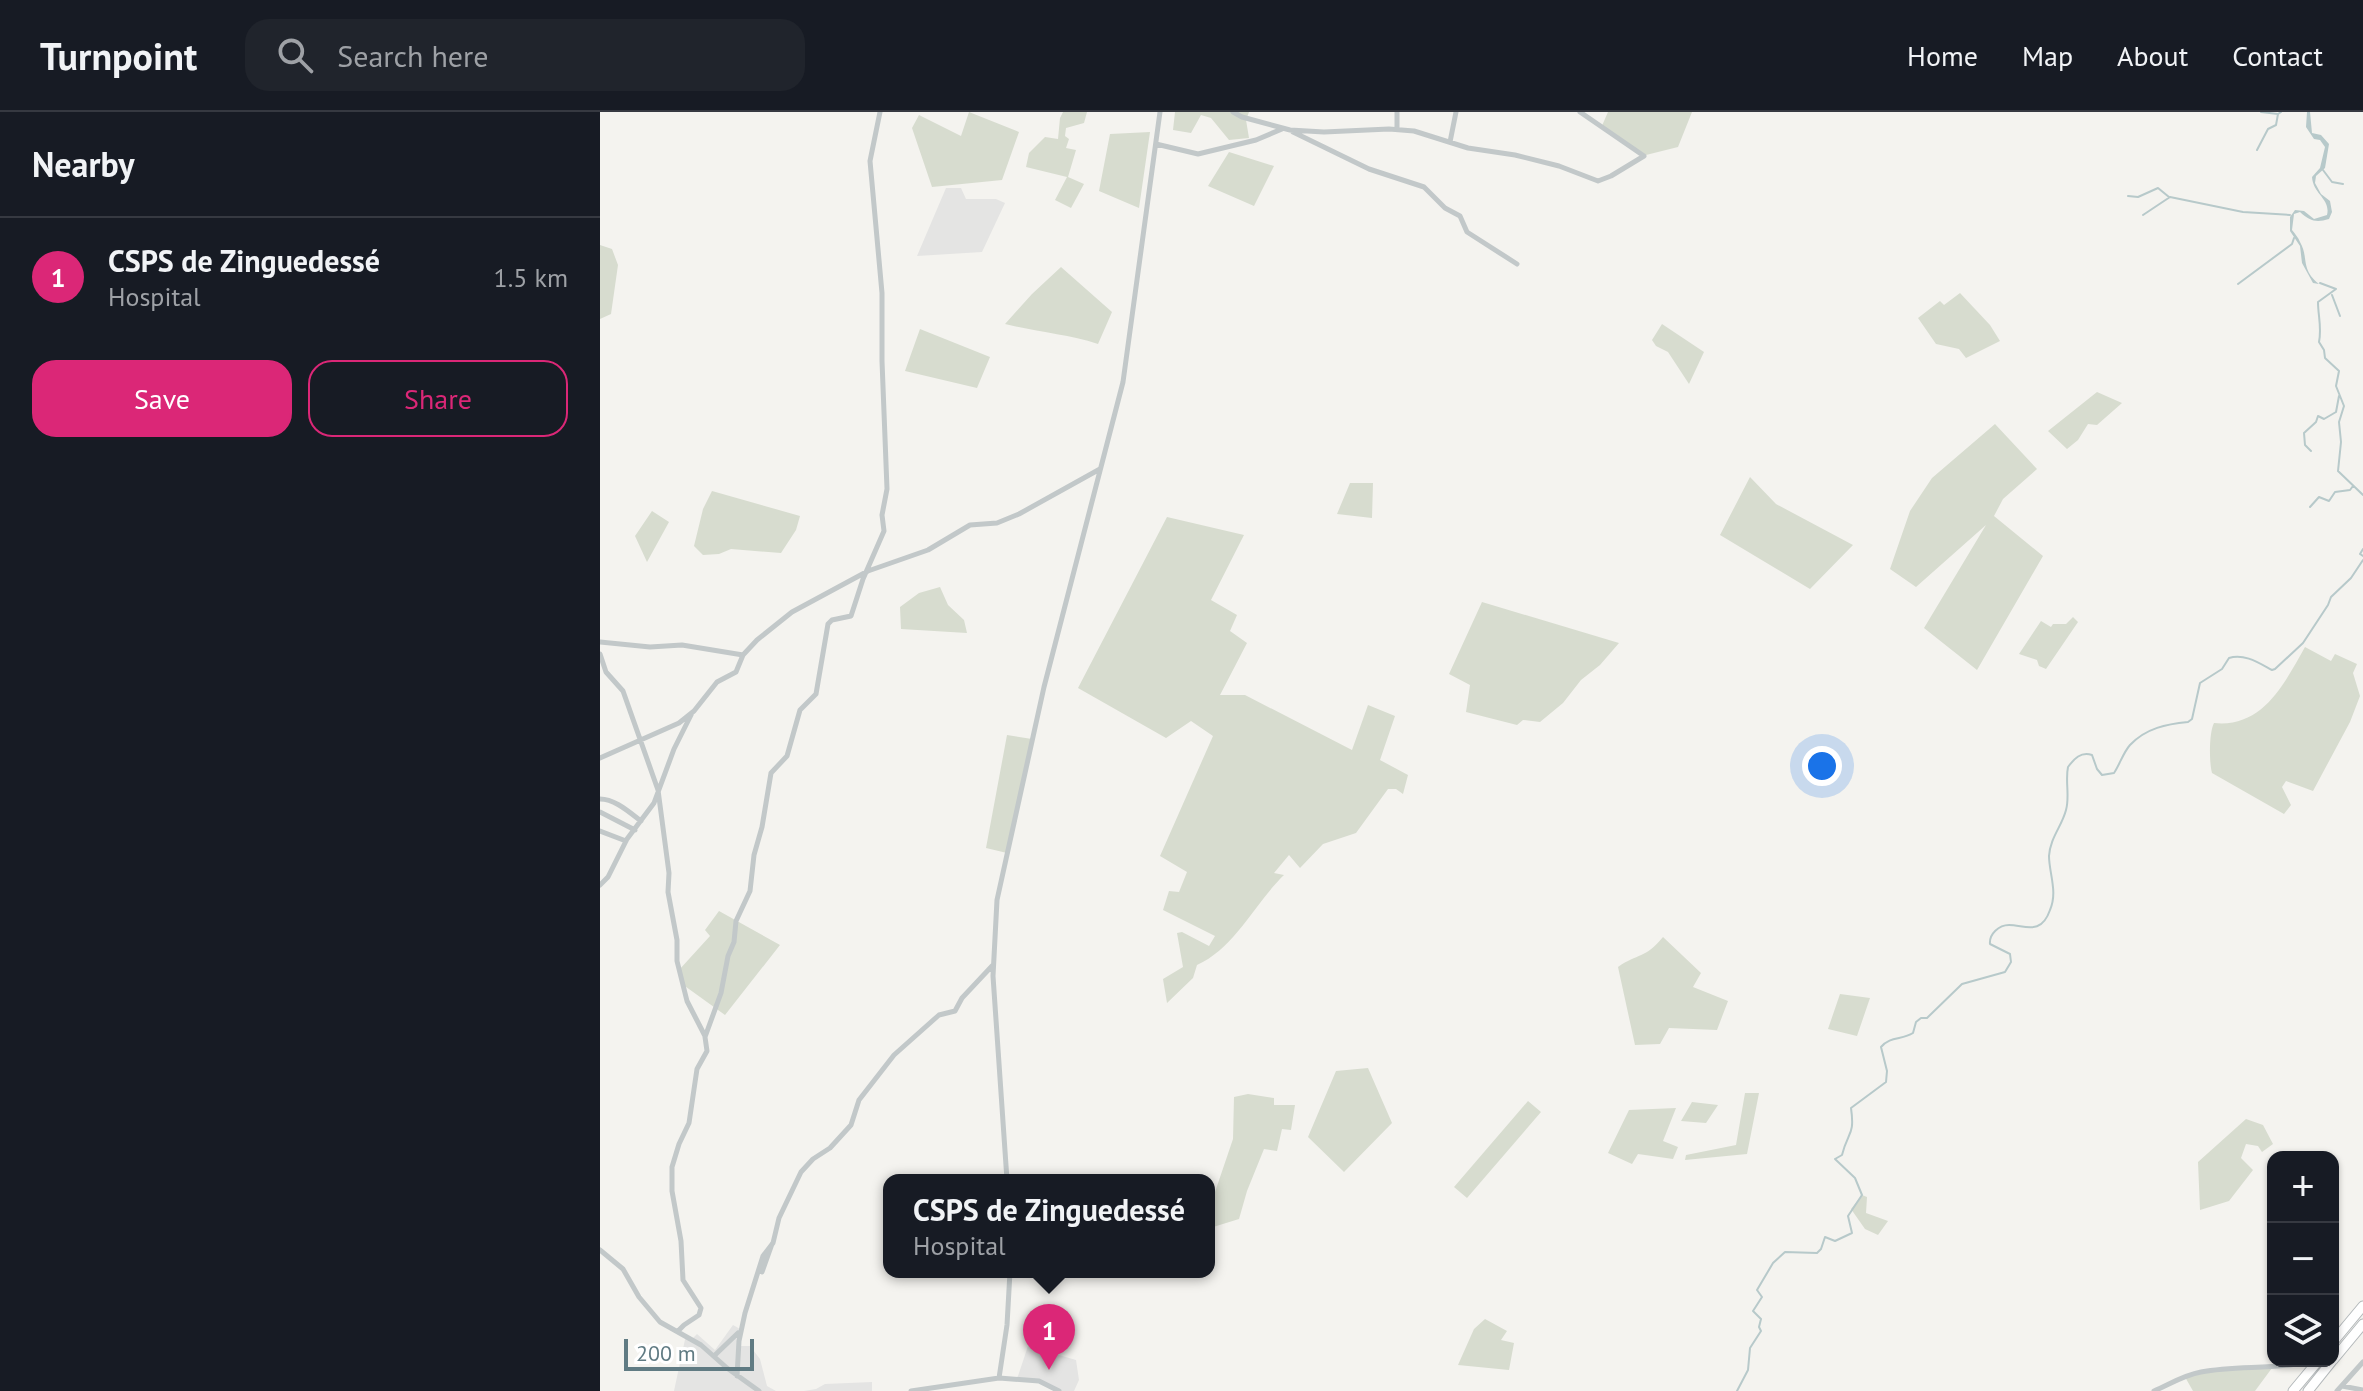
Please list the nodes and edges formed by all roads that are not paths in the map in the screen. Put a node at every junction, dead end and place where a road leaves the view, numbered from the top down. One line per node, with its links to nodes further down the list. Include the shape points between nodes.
1 (880, 112): 14 (street, via 870,161 884,327 887,489 884,531)
2 (1160, 112): 11 (street)
3 (1233, 112): 7 (street)
4 (1397, 112): 8 (street)
5 (1456, 112): 10 (street)
6 (1580, 112): 10 (street, via 1644,156 1598,181 1547,163)
7 (1282, 128): 9 (street); 11 (street, via 1198,154)
8 (1397, 129): 9 (street); 10 (street)
9 (1290, 130): 12 (street, via 1369,169 1424,187 1460,216 1467,232)
10 (1450, 142)
11 (1156, 144): 13 (street, via 1123,382)
12 (1517, 264)
13 (1100, 469): 14 (street, via 997,523 970,525 928,550); 29 (street, via 1047,673 997,900)
14 (868, 571): 17 (street, via 785,616); 30 (street, via 851,616 828,624 816,694 800,710 787,756 771,773 750,891 739,912)
15 (600, 642): 17 (street, via 682,645)
16 (600, 654): 19 (street, via 606,672 623,691)
17 (743, 655): 18 (street, via 736,672 717,682)
18 (694, 711): 19 (street); 21 (street)
19 (640, 740): 20 (street); 21 (street)
20 (600, 758)
21 (658, 790): 24 (street); 30 (street, via 677,961 687,1001)
22 (600, 799): 24 (street)
23 (600, 812): 25 (street)
24 (641, 821): 25 (street)
25 (635, 830): 27 (street)
26 (600, 831): 27 (street)
27 (626, 841): 28 (street)
28 (600, 885)
29 (993, 965): 31 (street); 36 (street, via 955,1011 939,1015 894,1055 859,1100 851,1125 801,1172 763,1256)
30 (705, 1037): 37 (street, via 707,1051 697,1069 689,1123 672,1167 683,1280 701,1308)
31 (1007, 1174)
32 (600, 1250): 37 (street, via 623,1269 660,1322)
33 (1010, 1278): 46 (street)
34 (2363, 1306): 38 (highway)
35 (2363, 1324): 39 (highway)
36 (740, 1329): 40 (street); 45 (street)
37 (678, 1331): 40 (street)
38 (2339, 1335)
39 (2339, 1354)
40 (715, 1355): 45 (street)
41 (2363, 1362): 47 (street)
42 (2278, 1367): 52 (street, via 2202,1372)
43 (2313, 1367): 53 (highway)
44 (2328, 1367): 54 (highway)
45 (737, 1376): 49 (street)
46 (999, 1378): 50 (street); 51 (street, via 1039,1381)
47 (2340, 1388): 48 (street)
48 (2363, 1390)
49 (759, 1391)
50 (911, 1391)
51 (1059, 1391)
52 (2154, 1391)
53 (2293, 1391)
54 (2308, 1391)

